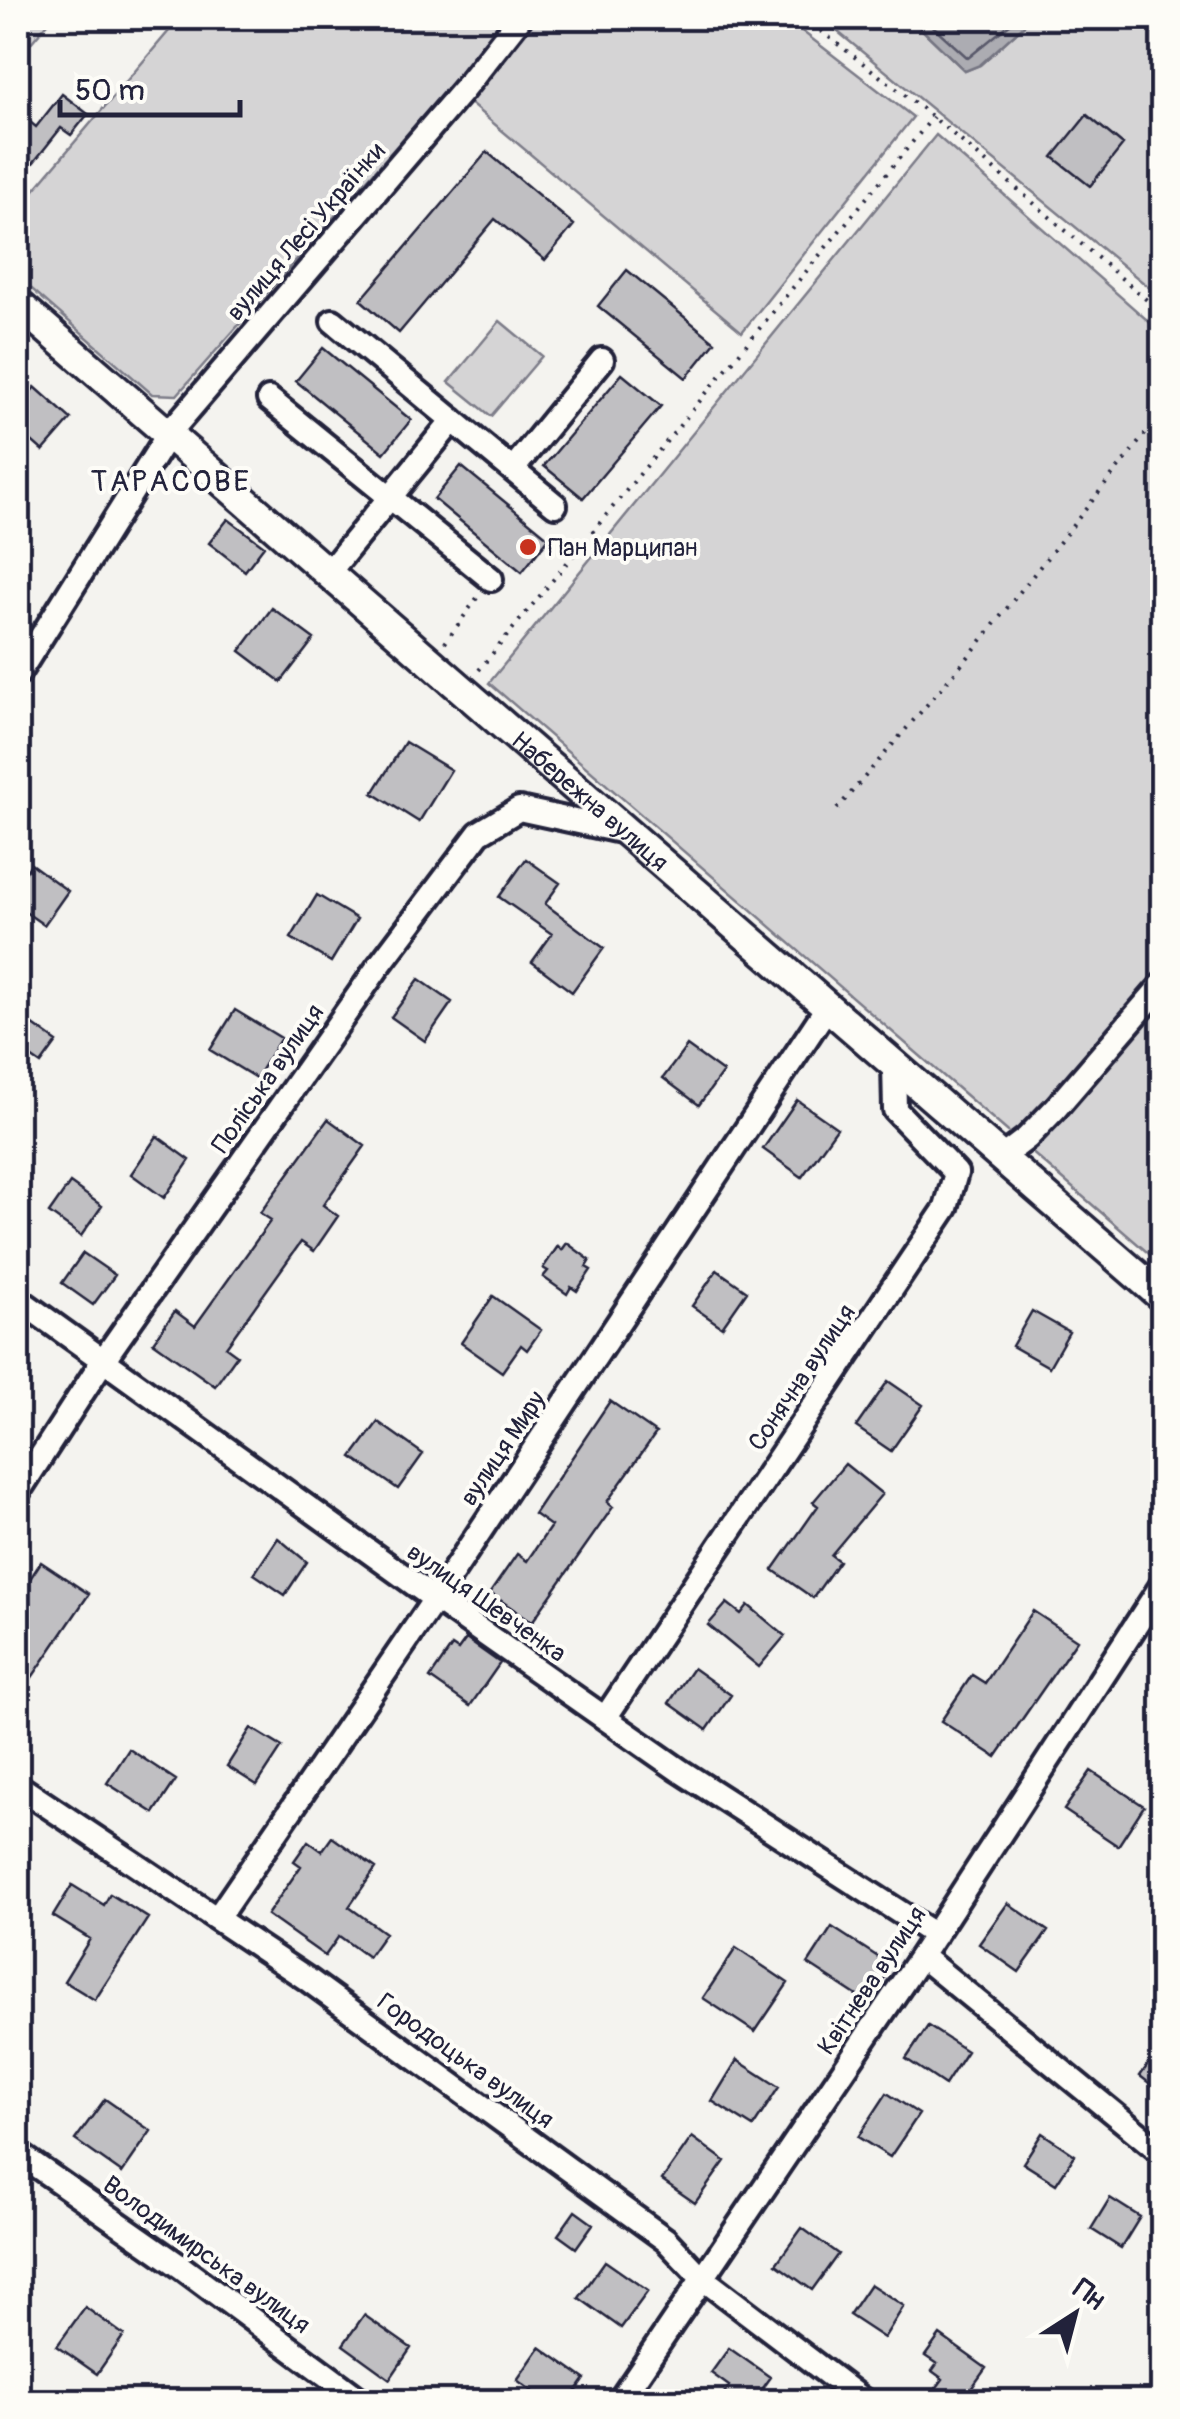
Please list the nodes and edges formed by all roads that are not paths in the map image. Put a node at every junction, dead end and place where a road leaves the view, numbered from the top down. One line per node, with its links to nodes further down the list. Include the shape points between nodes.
1 (520, 18): 7 (street, вулиця Лесі Українки)
2 (18, 304): 7 (street, Набережна вулиця)
3 (333, 322): 6 (street)
4 (602, 360): 8 (street)
5 (268, 399): 9 (street)
6 (453, 420): 8 (street); 9 (street)
7 (168, 432): 11 (street, Набережна вулиця); 13 (street, вулиця Лесі Українки)
8 (512, 470): 10 (street)
9 (390, 498): 11 (street); 12 (street)
10 (555, 505)
11 (329, 572): 15 (street, Набережна вулиця)
12 (491, 579)
13 (25, 644): 14 (street, вулиця Лесі Українки)
14 (18, 674)
15 (629, 832): 17 (street, Набережна вулиця); 22 (street, Поліська вулиця, via 520,808 479,833)
16 (1162, 985): 19 (street, via 1055,1109)
17 (828, 1006): 18 (street, Набережна вулиця); 25 (street, вулиця Миру)
18 (894, 1063): 19 (street, Набережна вулиця); 26 (street, Сонячна вулиця, via 895,1110 956,1173 946,1208)
19 (1002, 1157): 20 (street, Набережна вулиця)
20 (1162, 1297)
21 (18, 1299): 22 (street, вулиця Шевченка)
22 (104, 1359): 23 (street, Поліська вулиця); 25 (street, вулиця Шевченка)
23 (18, 1492)
24 (1162, 1585): 29 (street, Квітнева вулиця)
25 (435, 1600): 26 (street, вулиця Шевченка); 28 (street, вулиця Миру)
26 (605, 1718): 29 (street, вулиця Шевченка)
27 (18, 1786): 28 (street, Городоцька вулиця)
28 (218, 1917): 33 (street, Городоцька вулиця, via 666,2240)
29 (935, 1934): 30 (street, Квітнева вулиця)
30 (921, 1956): 32 (street); 33 (street, Квітнева вулиця)
31 (18, 2153): 34 (street, Володимирська вулиця)
32 (1162, 2153)
33 (702, 2278): 35 (street, Квітнева вулиця); 36 (street, Городоцька вулиця)
34 (363, 2402)
35 (619, 2402)
36 (865, 2402)

